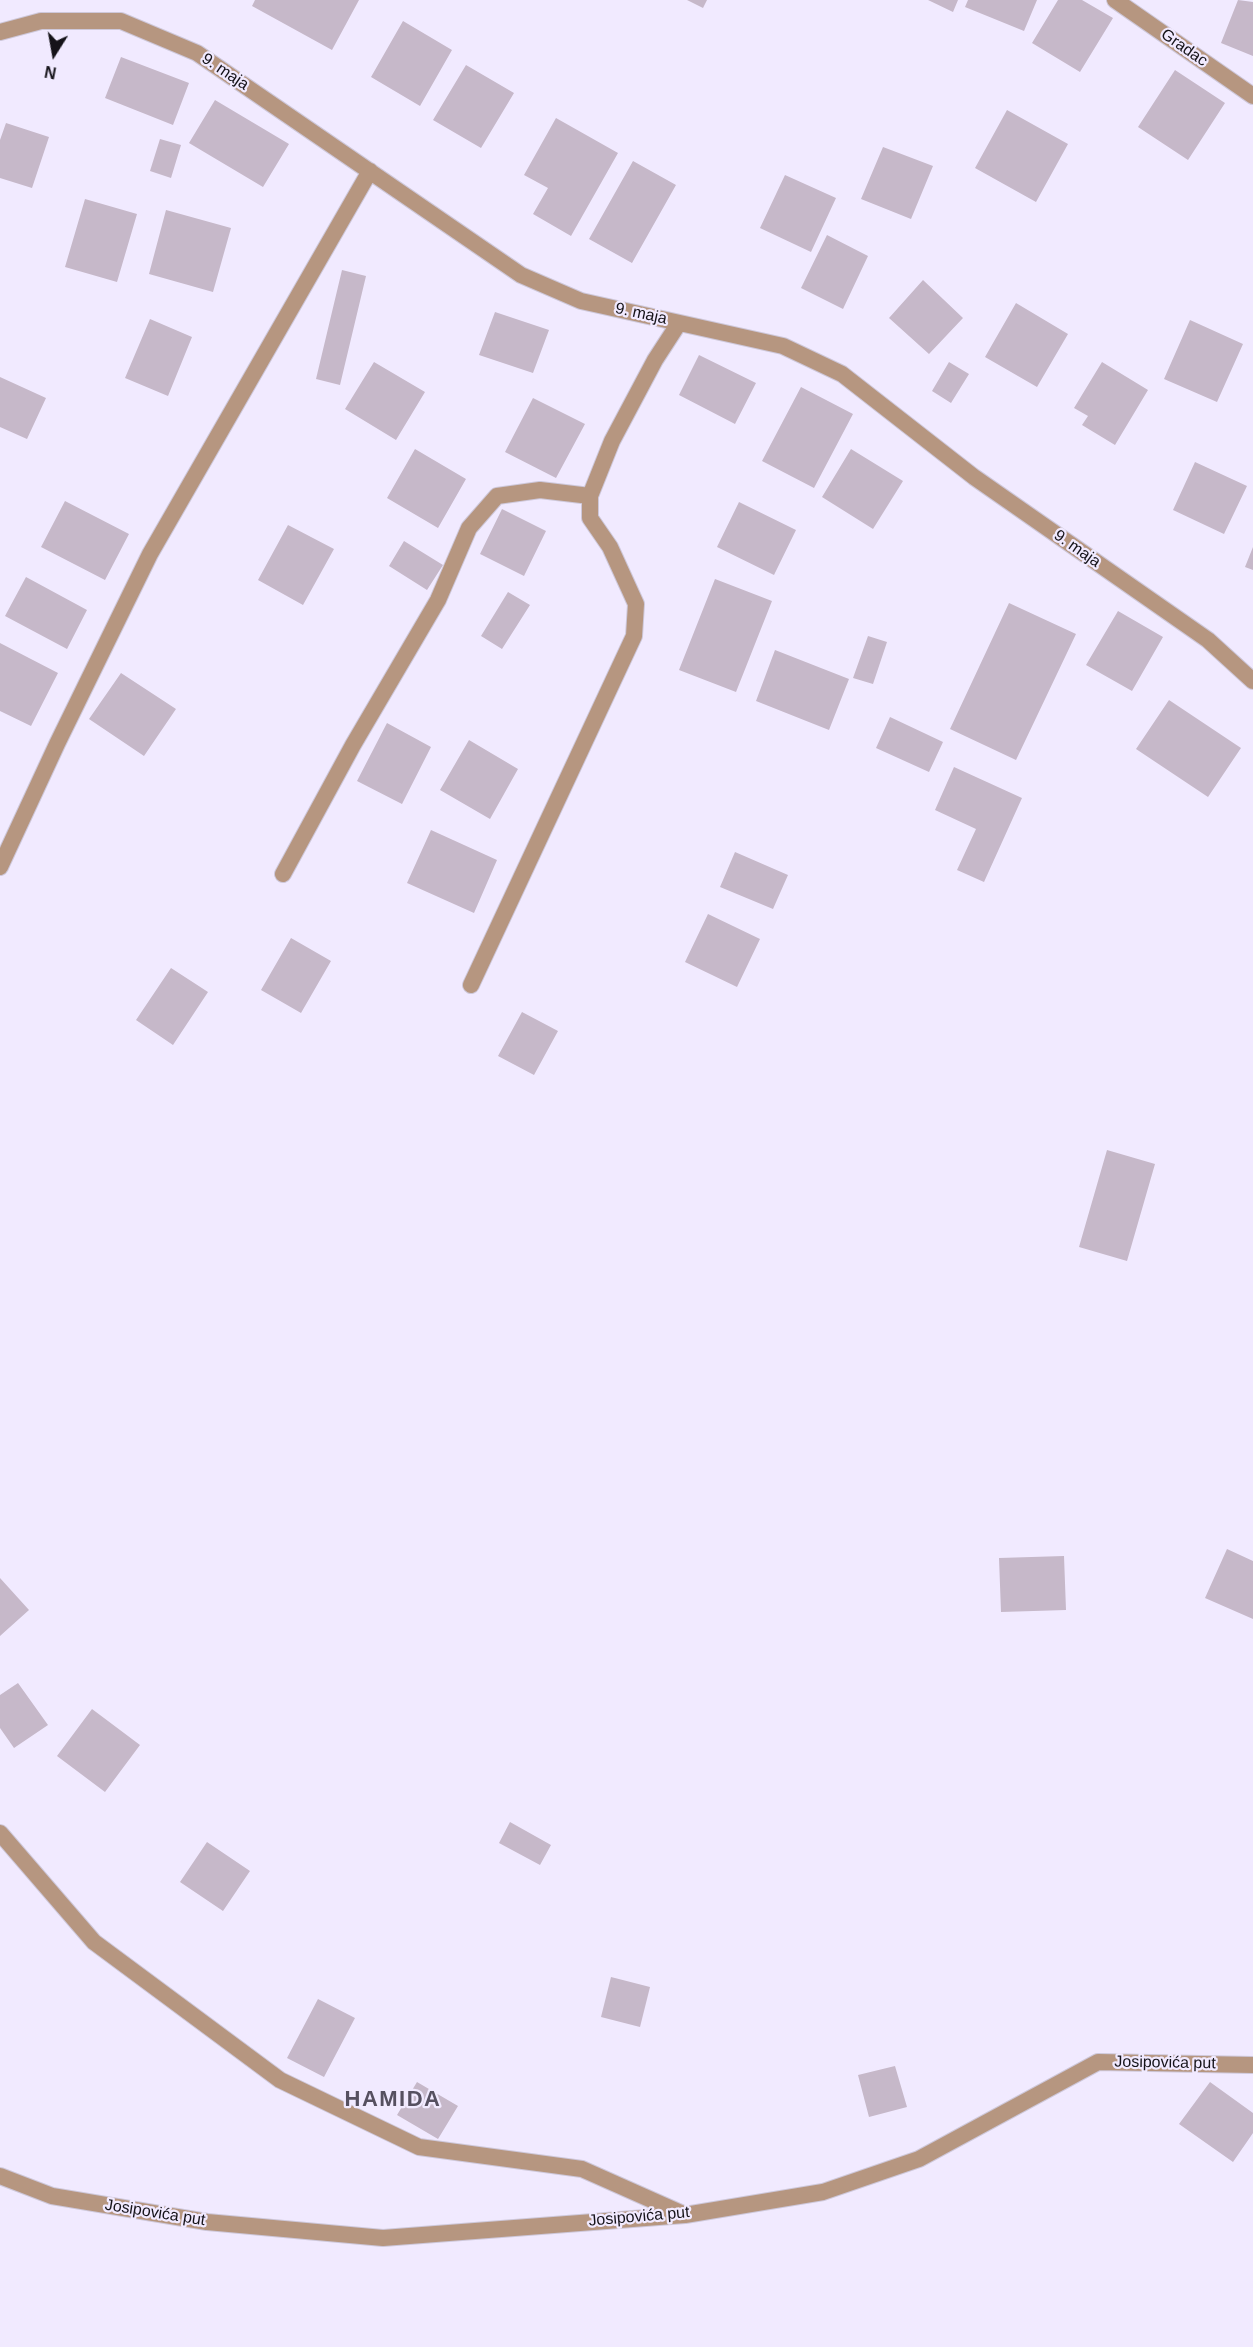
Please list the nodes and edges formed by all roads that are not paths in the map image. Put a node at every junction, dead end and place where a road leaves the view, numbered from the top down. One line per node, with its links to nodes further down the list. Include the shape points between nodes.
1 (1115, 0): 3 (street, Gradac)
2 (0, 32): 4 (street, 9. maja, via 40,21 121,21 196,53)
3 (1253, 96)
4 (370, 171): 5 (street, 9. maja, via 521,275 581,301); 8 (street, via 150,554)
5 (679, 323): 6 (street, via 617,431); 7 (street, 9. maja, via 783,346 842,374 974,477 1208,640)
6 (590, 496): 9 (street, via 540,490 497,496 470,528 438,600); 10 (street, via 590,518 610,548 636,604 634,636)
7 (1253, 681)
8 (0, 867)
9 (283, 874)
10 (471, 985)
11 (0, 1833): 14 (street, via 94,1942 280,2080 419,2147 582,2169)
12 (1253, 2065): 14 (street, Josipovića put, via 1098,2062 919,2159 823,2192)
13 (0, 2176): 14 (street, Josipovića put, via 52,2196 207,2222 383,2238)
14 (685, 2215)

